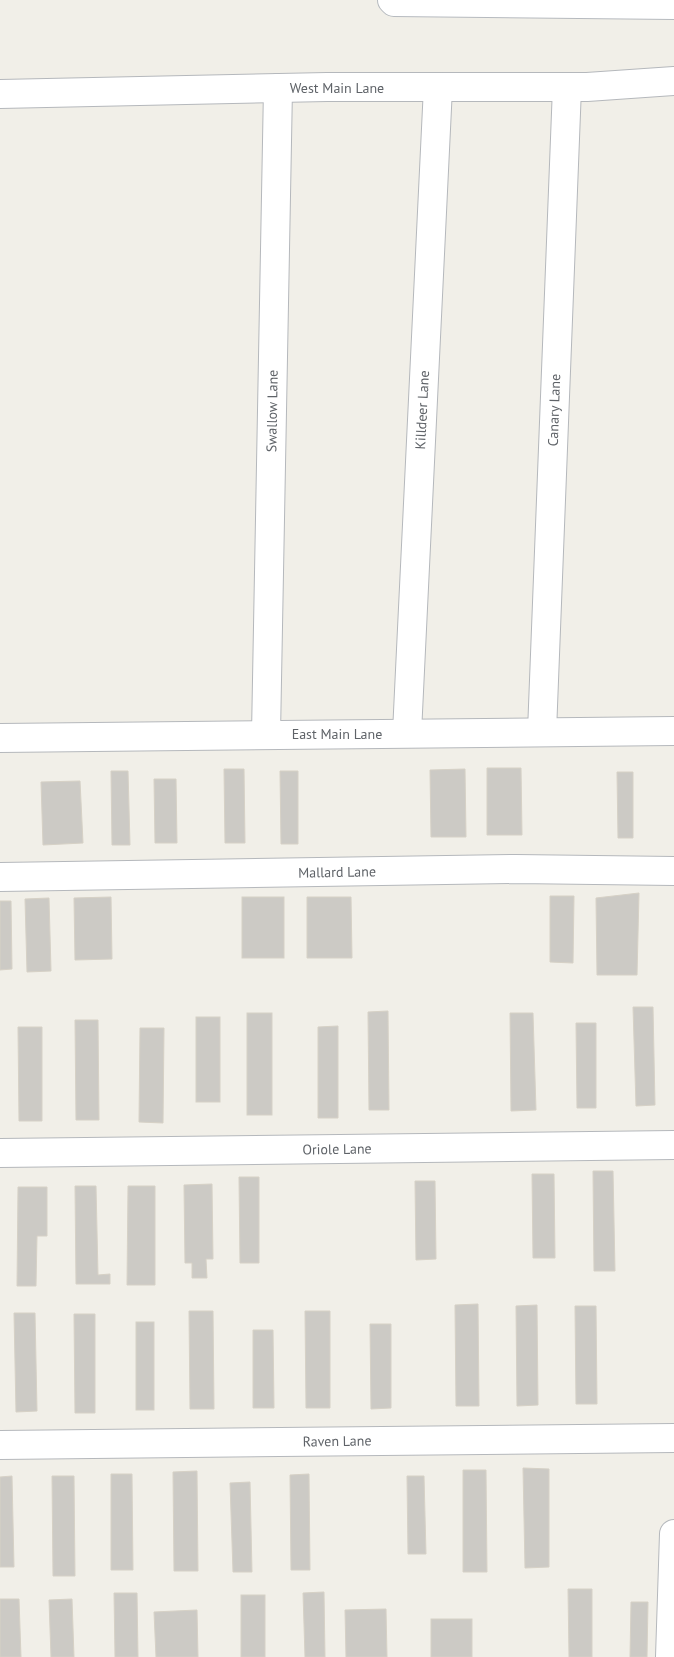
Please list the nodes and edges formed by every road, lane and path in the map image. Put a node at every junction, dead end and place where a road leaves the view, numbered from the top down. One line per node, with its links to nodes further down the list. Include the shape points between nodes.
1 (392, 0): 2 (street)
2 (674, 5)
3 (674, 81): 5 (street, West Main Lane)
4 (438, 87): 5 (street, West Main Lane); 6 (street, West Main Lane); 10 (street, Killdeer Lane)
5 (567, 87): 9 (street, Canary Lane)
6 (278, 88): 7 (street, West Main Lane); 11 (street, Swallow Lane)
7 (0, 94)
8 (674, 731): 9 (street, East Main Lane)
9 (542, 732): 10 (street, East Main Lane)
10 (407, 733): 11 (street, East Main Lane)
11 (266, 734): 12 (street, East Main Lane)
12 (0, 738)
13 (674, 871): 14 (street, Mallard Lane)
14 (0, 877)
15 (674, 1145): 16 (street, Oriole Lane)
16 (0, 1153)
17 (674, 1438): 18 (street, Raven Lane)
18 (0, 1445)
19 (674, 1534): 20 (street)
20 (670, 1657)

